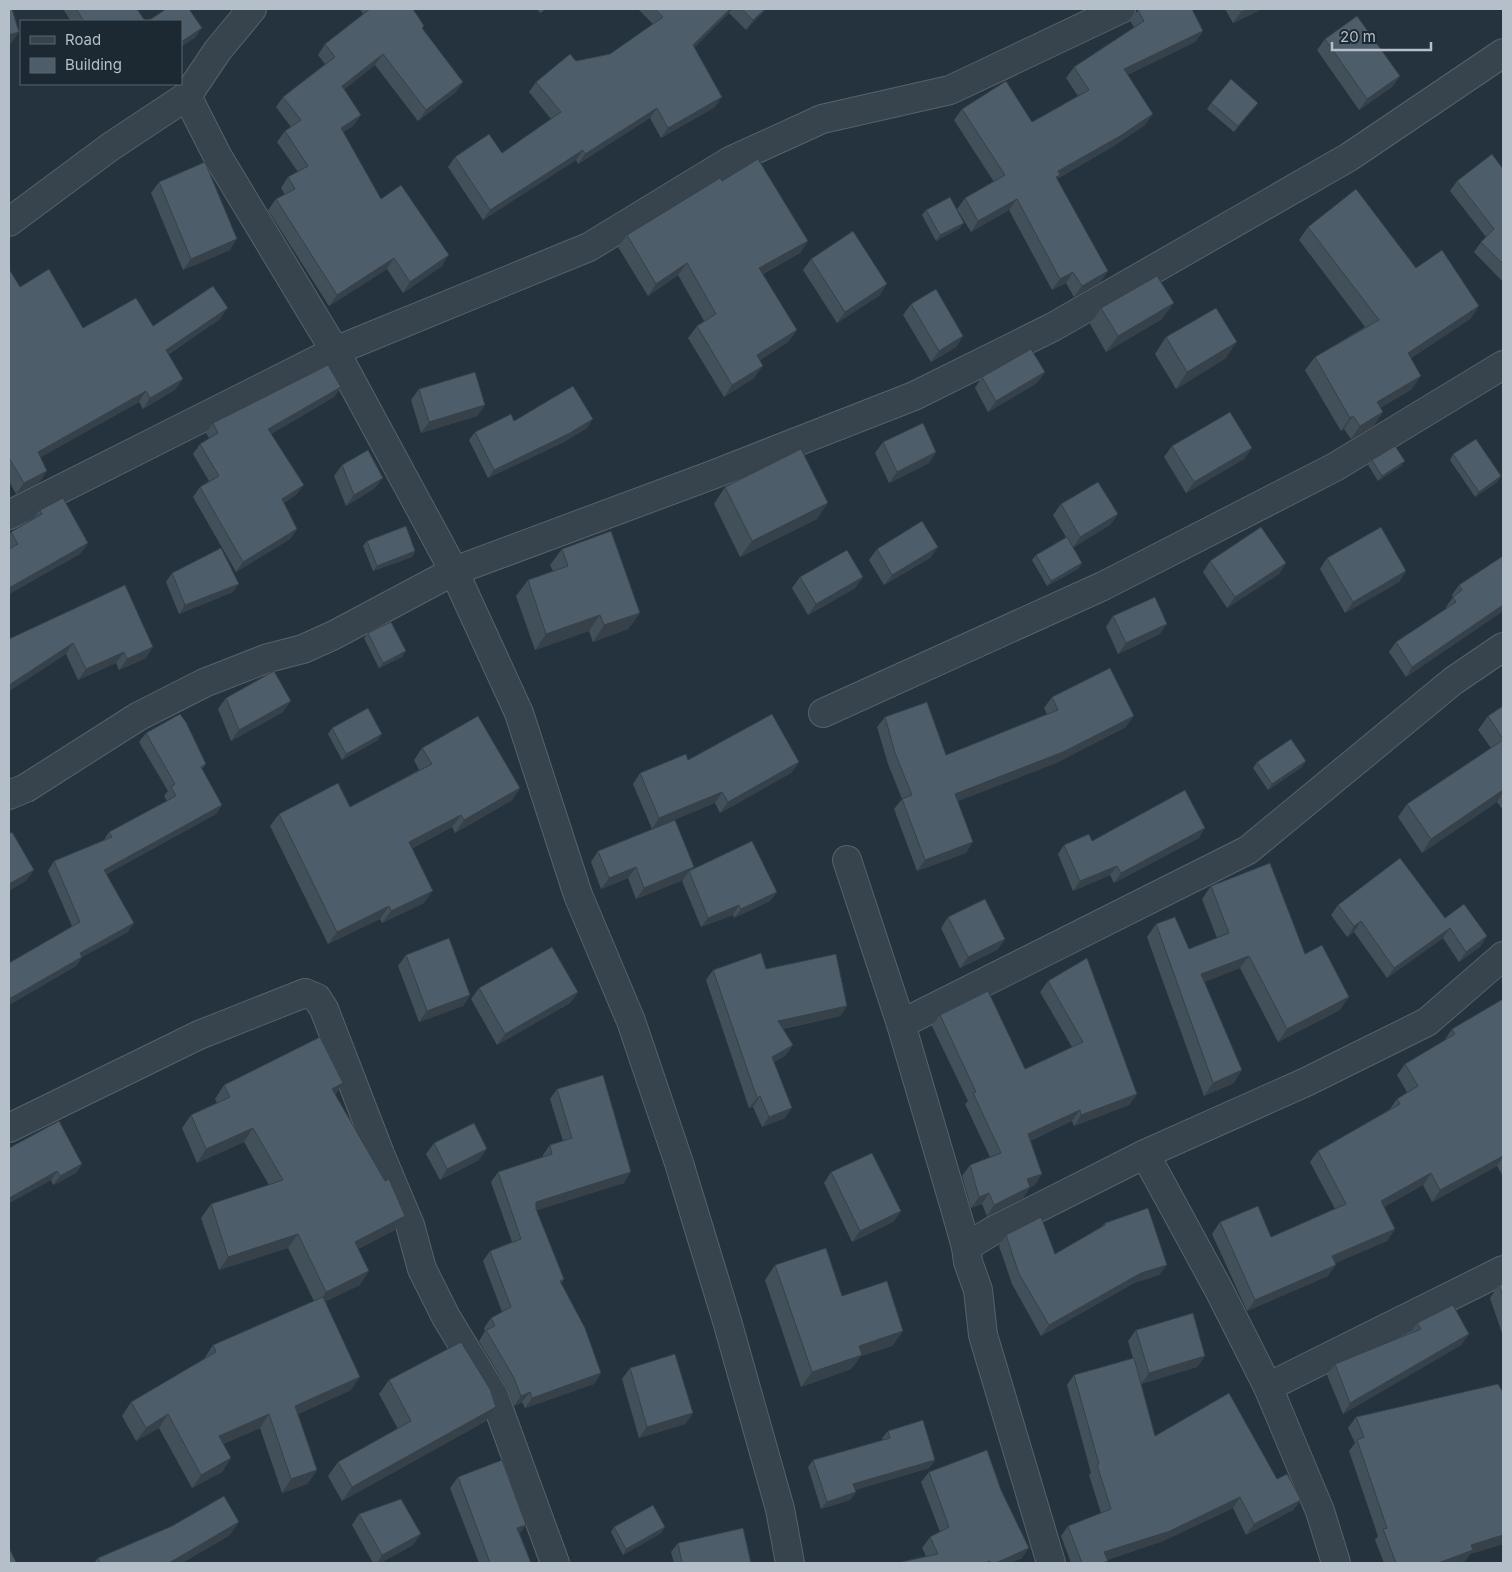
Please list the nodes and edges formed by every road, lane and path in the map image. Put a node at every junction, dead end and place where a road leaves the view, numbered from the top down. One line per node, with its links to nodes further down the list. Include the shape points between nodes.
1 (252, 9): 4 (street, via 218,50)
2 (1121, 9): 6 (street, via 950,90 822,119 730,161 589,247)
3 (1503, 53): 9 (street, via 1349,157 1053,328 914,396)
4 (187, 96): 5 (street, via 110,147); 6 (street, via 218,157)
5 (9, 222)
6 (335, 351): 8 (street); 9 (street)
7 (1503, 365): 11 (street, via 1335,467 1103,586)
8 (9, 515)
9 (454, 571): 12 (street, via 334,635 204,684 139,716 26,788); 22 (street, via 519,713 578,895 631,1021 727,1321 780,1509)
10 (1503, 647): 15 (street, via 1453,681 1248,850)
11 (823, 713)
12 (9, 795)
13 (847, 860): 15 (street)
14 (1503, 956): 17 (street, via 1427,1022 1306,1082)
15 (901, 1024): 18 (street)
16 (9, 1128): 21 (street, via 198,1035 304,993 317,998 410,1225 422,1269 446,1318 494,1396)
17 (1145, 1154): 18 (street); 20 (street)
18 (966, 1247): 23 (street, via 978,1290 983,1334)
19 (1503, 1270): 20 (street)
20 (1268, 1387): 24 (street, via 1320,1511)
21 (554, 1563)
22 (790, 1563)
23 (1051, 1563)
24 (1336, 1563)

